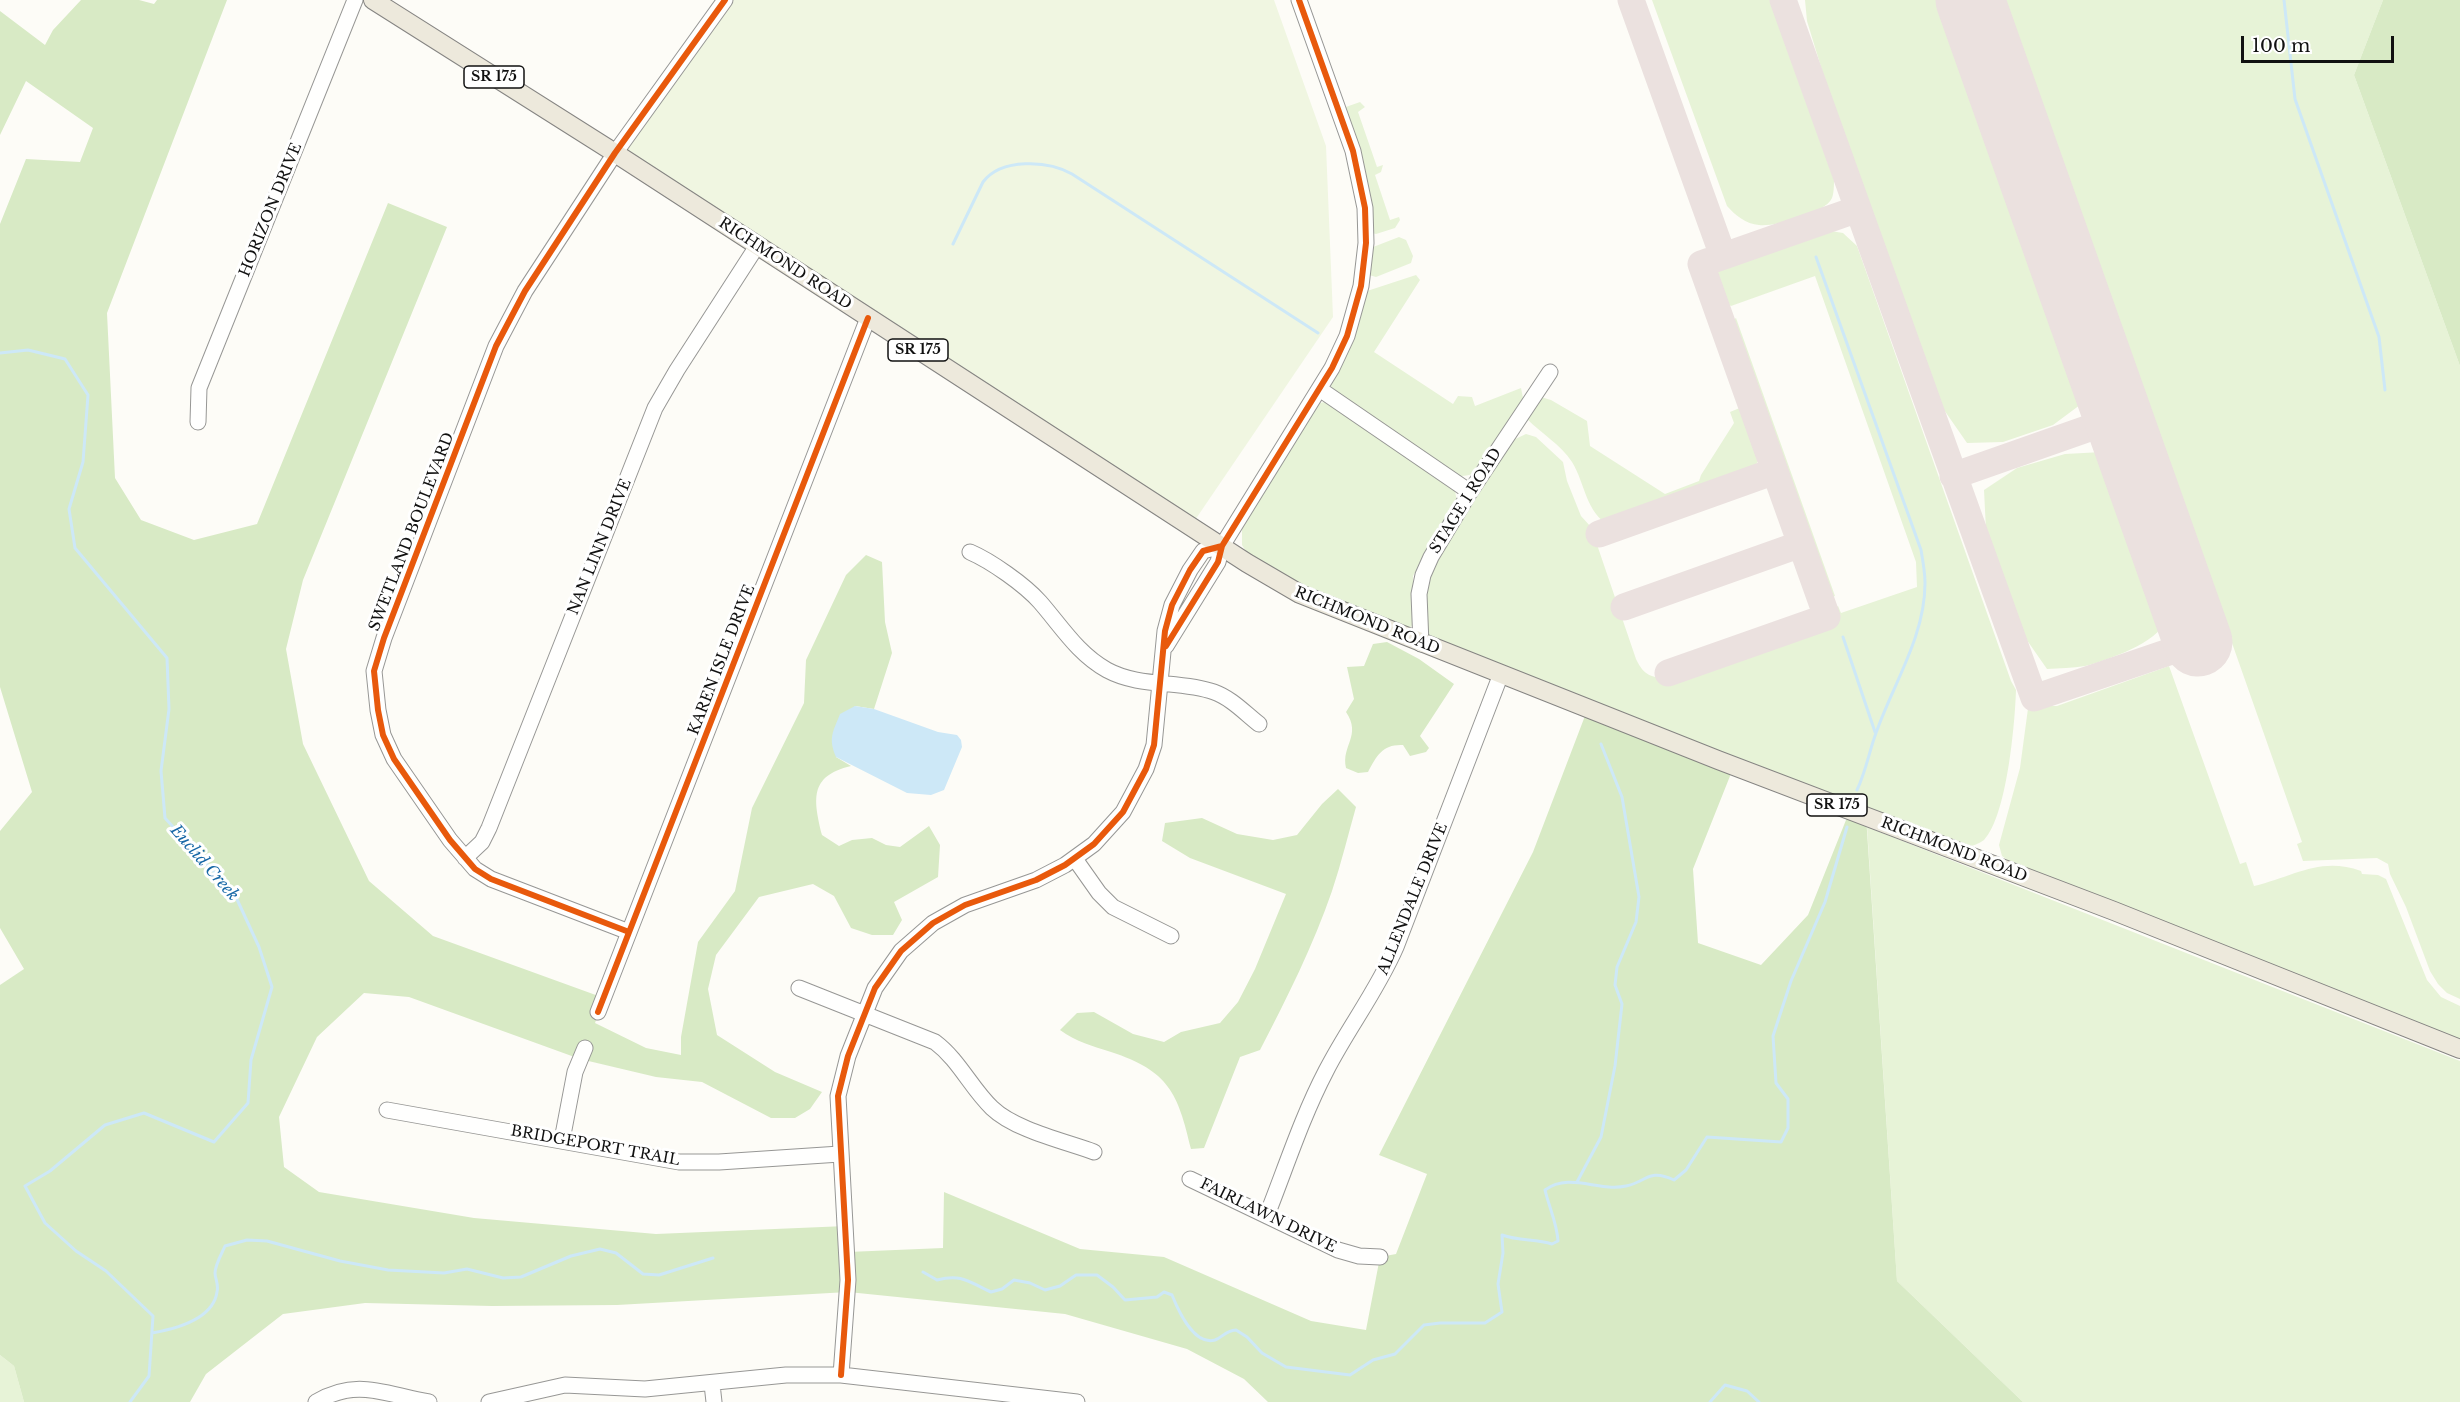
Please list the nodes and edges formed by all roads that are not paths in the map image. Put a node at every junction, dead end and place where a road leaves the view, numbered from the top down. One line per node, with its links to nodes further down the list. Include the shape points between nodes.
1 (355, 0): 10 (street, HORIZON DRIVE, via 199,388)
2 (373, 0): 5 (main road, RICHMOND ROAD / SR 175)
3 (725, 0): 5 (street, SWETLAND BOULEVARD)
4 (1299, 0): 9 (street, via 1353,151 1365,208 1361,286 1347,336)
5 (615, 153): 6 (main road, RICHMOND ROAD / SR 175); 18 (street, SWETLAND BOULEVARD, via 525,291 496,346 374,671 383,735)
6 (757, 246): 7 (main road, RICHMOND ROAD / SR 175); 18 (street, NAN LINN DRIVE, via 655,408 489,828 482,842)
7 (868, 318): 12 (main road, RICHMOND ROAD / SR 175); 20 (street, KAREN ISLE DRIVE)
8 (1550, 372): 11 (street, STAGE I ROAD)
9 (1321, 390): 11 (street); 12 (street)
10 (198, 422)
11 (1470, 492): 14 (street, STAGE I ROAD, via 1423,574 1419,594)
12 (1222, 546): 14 (main road, RICHMOND ROAD / SR 175, via 1300,594); 16 (street, via 1203,551 1172,605 1165,631)
13 (970, 552): 16 (street, via 1033,594 1070,639 1098,665 1120,676)
14 (1421, 644): 15 (main road, RICHMOND ROAD / SR 175)
15 (1501, 674): 26 (main road, RICHMOND ROAD / SR 175); 32 (street, ALLENDALE DRIVE, via 1396,947 1318,1087)
16 (1161, 684): 17 (street, via 1220,694); 19 (street, via 1154,745 1140,782 1108,830)
17 (1259, 724)
18 (465, 858): 20 (street, SWETLAND BOULEVARD, via 491,879)
19 (1075, 859): 21 (street, via 1113,907); 24 (street, via 1036,880 965,905 933,923 890,964)
20 (629, 932): 23 (street, KAREN ISLE DRIVE)
21 (1171, 936)
22 (799, 988): 24 (street)
23 (598, 1011)
24 (865, 1013): 29 (street, via 943,1048 983,1099 1007,1119); 30 (street, via 841,1079)
25 (585, 1048): 28 (street, via 575,1072)
26 (2460, 1049)
27 (387, 1110): 28 (street, BRIDGEPORT TRAIL)
28 (562, 1140): 30 (street, BRIDGEPORT TRAIL, via 679,1162)
29 (1094, 1152)
30 (840, 1154): 34 (street, via 848,1271)
31 (1191, 1179): 32 (street, FAIRLAWN DRIVE)
32 (1267, 1215): 33 (street, FAIRLAWN DRIVE, via 1338,1250)
33 (1380, 1257)
34 (841, 1375): 35 (street, via 786,1375); 36 (street)
35 (711, 1384): 39 (street, via 625,1389 565,1384); 40 (street)
36 (1013, 1398): 41 (street)
37 (316, 1402): 38 (street, via 340,1391 364,1388)
38 (429, 1402)
39 (489, 1402)
40 (714, 1402)
41 (1077, 1402)

